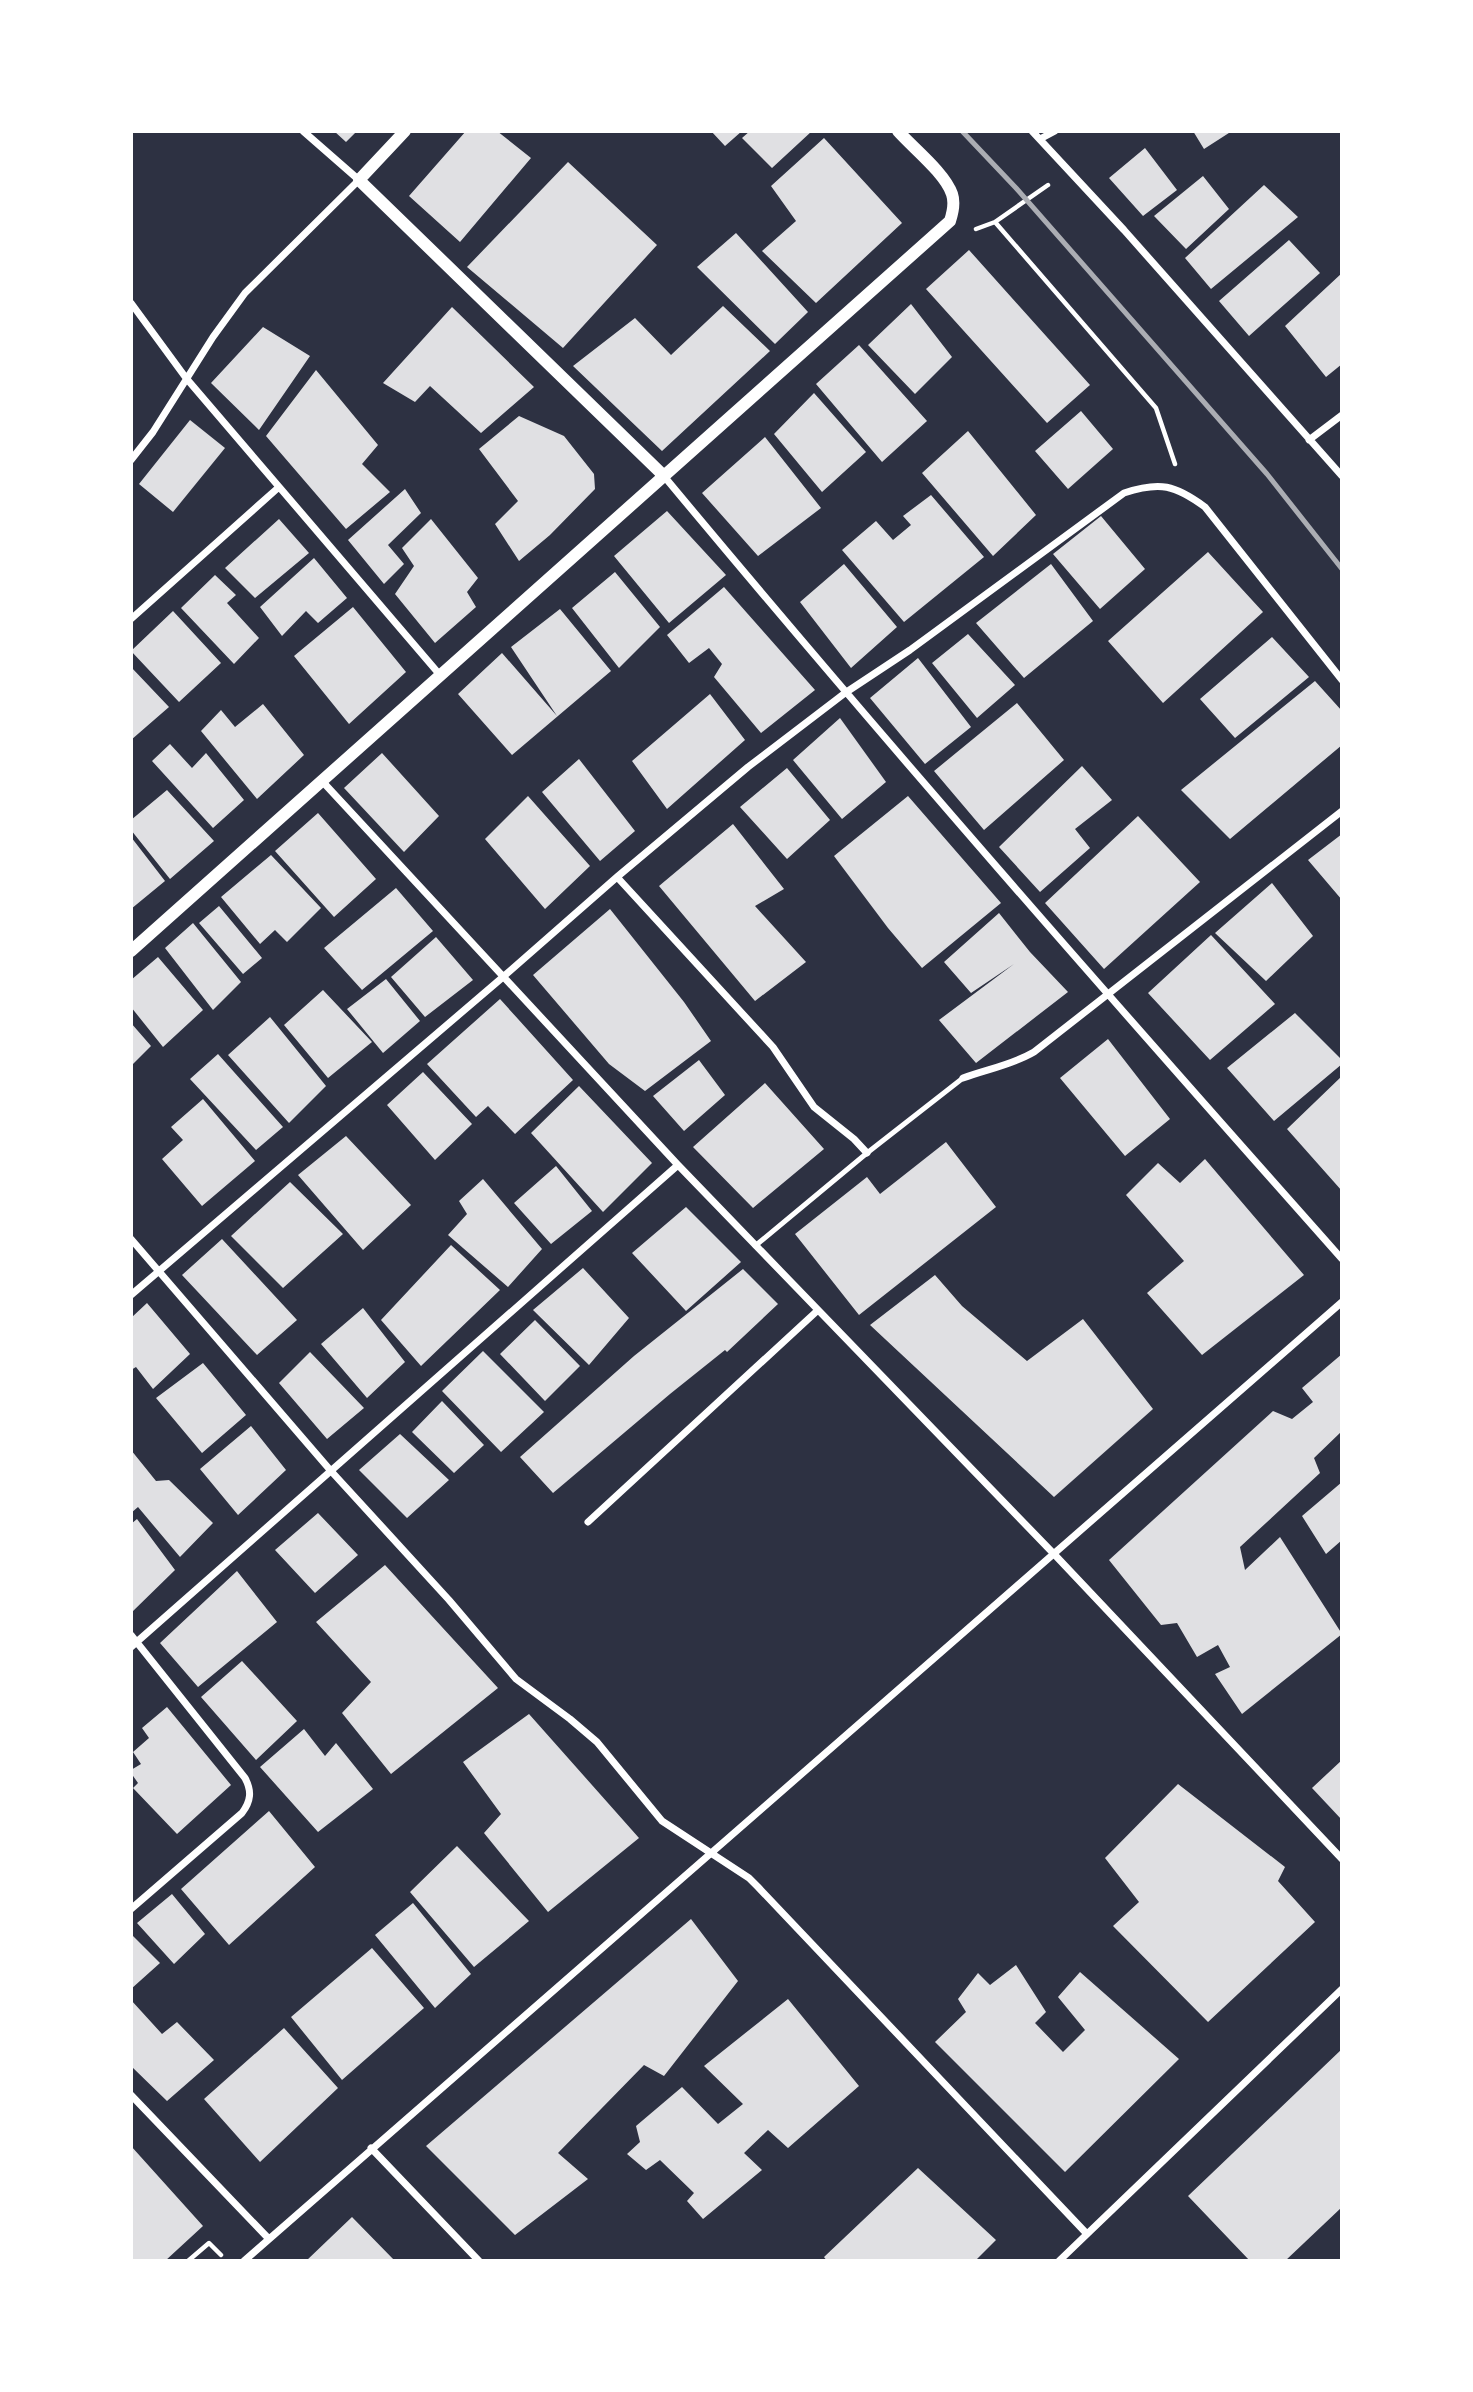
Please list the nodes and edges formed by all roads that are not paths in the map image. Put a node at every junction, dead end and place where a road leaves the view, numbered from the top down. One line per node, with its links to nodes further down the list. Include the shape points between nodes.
1 (303, 131): 7 (street)
2 (405, 131): 7 (street)
3 (898, 131): 13 (street, via 953,195 950,221)
4 (1032, 131): 6 (street)
5 (1055, 131): 6 (street)
6 (1040, 139): 11 (street)
7 (359, 180): 9 (street, via 245,293); 13 (street)
8 (131, 303): 9 (street)
9 (186, 378): 12 (street); 15 (street)
10 (1342, 415): 11 (street)
11 (1309, 440): 14 (street)
12 (131, 460)
13 (663, 475): 17 (street); 19 (street)
14 (1342, 476)
15 (279, 487): 16 (street); 17 (street)
16 (131, 619)
17 (440, 675): 20 (street)
18 (1342, 680): 19 (street, via 1205,507 1184,492 1145,486 1124,493)
19 (845, 693): 22 (street); 25 (street)
20 (321, 781): 23 (street); 24 (street)
21 (1342, 811): 25 (street)
22 (617, 877): 24 (street); 27 (street, via 773,1047 814,1107)
23 (131, 951)
24 (503, 977): 28 (street); 32 (street)
25 (1107, 994): 26 (street, via 1020,1060); 31 (street)
26 (963, 1078): 27 (lane)
27 (867, 1153): 30 (lane)
28 (678, 1165): 30 (street); 36 (street)
29 (131, 1239): 32 (street)
30 (755, 1246): 35 (street)
31 (1342, 1259)
32 (159, 1271): 33 (street); 36 (street)
33 (131, 1295)
34 (1342, 1301): 38 (street)
35 (817, 1311): 37 (street); 38 (street)
36 (331, 1471): 39 (street); 40 (street, via 516,1679 597,1742 662,1821)
37 (588, 1522)
38 (1054, 1554): 40 (street); 41 (street)
39 (133, 1641): 42 (street, via 245,1778 250,1797 242,1813)
40 (710, 1853): 45 (street); 46 (street, via 758,1887)
41 (1342, 1859)
42 (131, 1909)
43 (1342, 1989): 46 (street)
44 (131, 2095): 47 (street)
45 (372, 2148): 47 (street); 49 (street)
46 (1087, 2234): 50 (street)
47 (270, 2239): 48 (street)
48 (244, 2261)
49 (479, 2261)
50 (1059, 2261)

